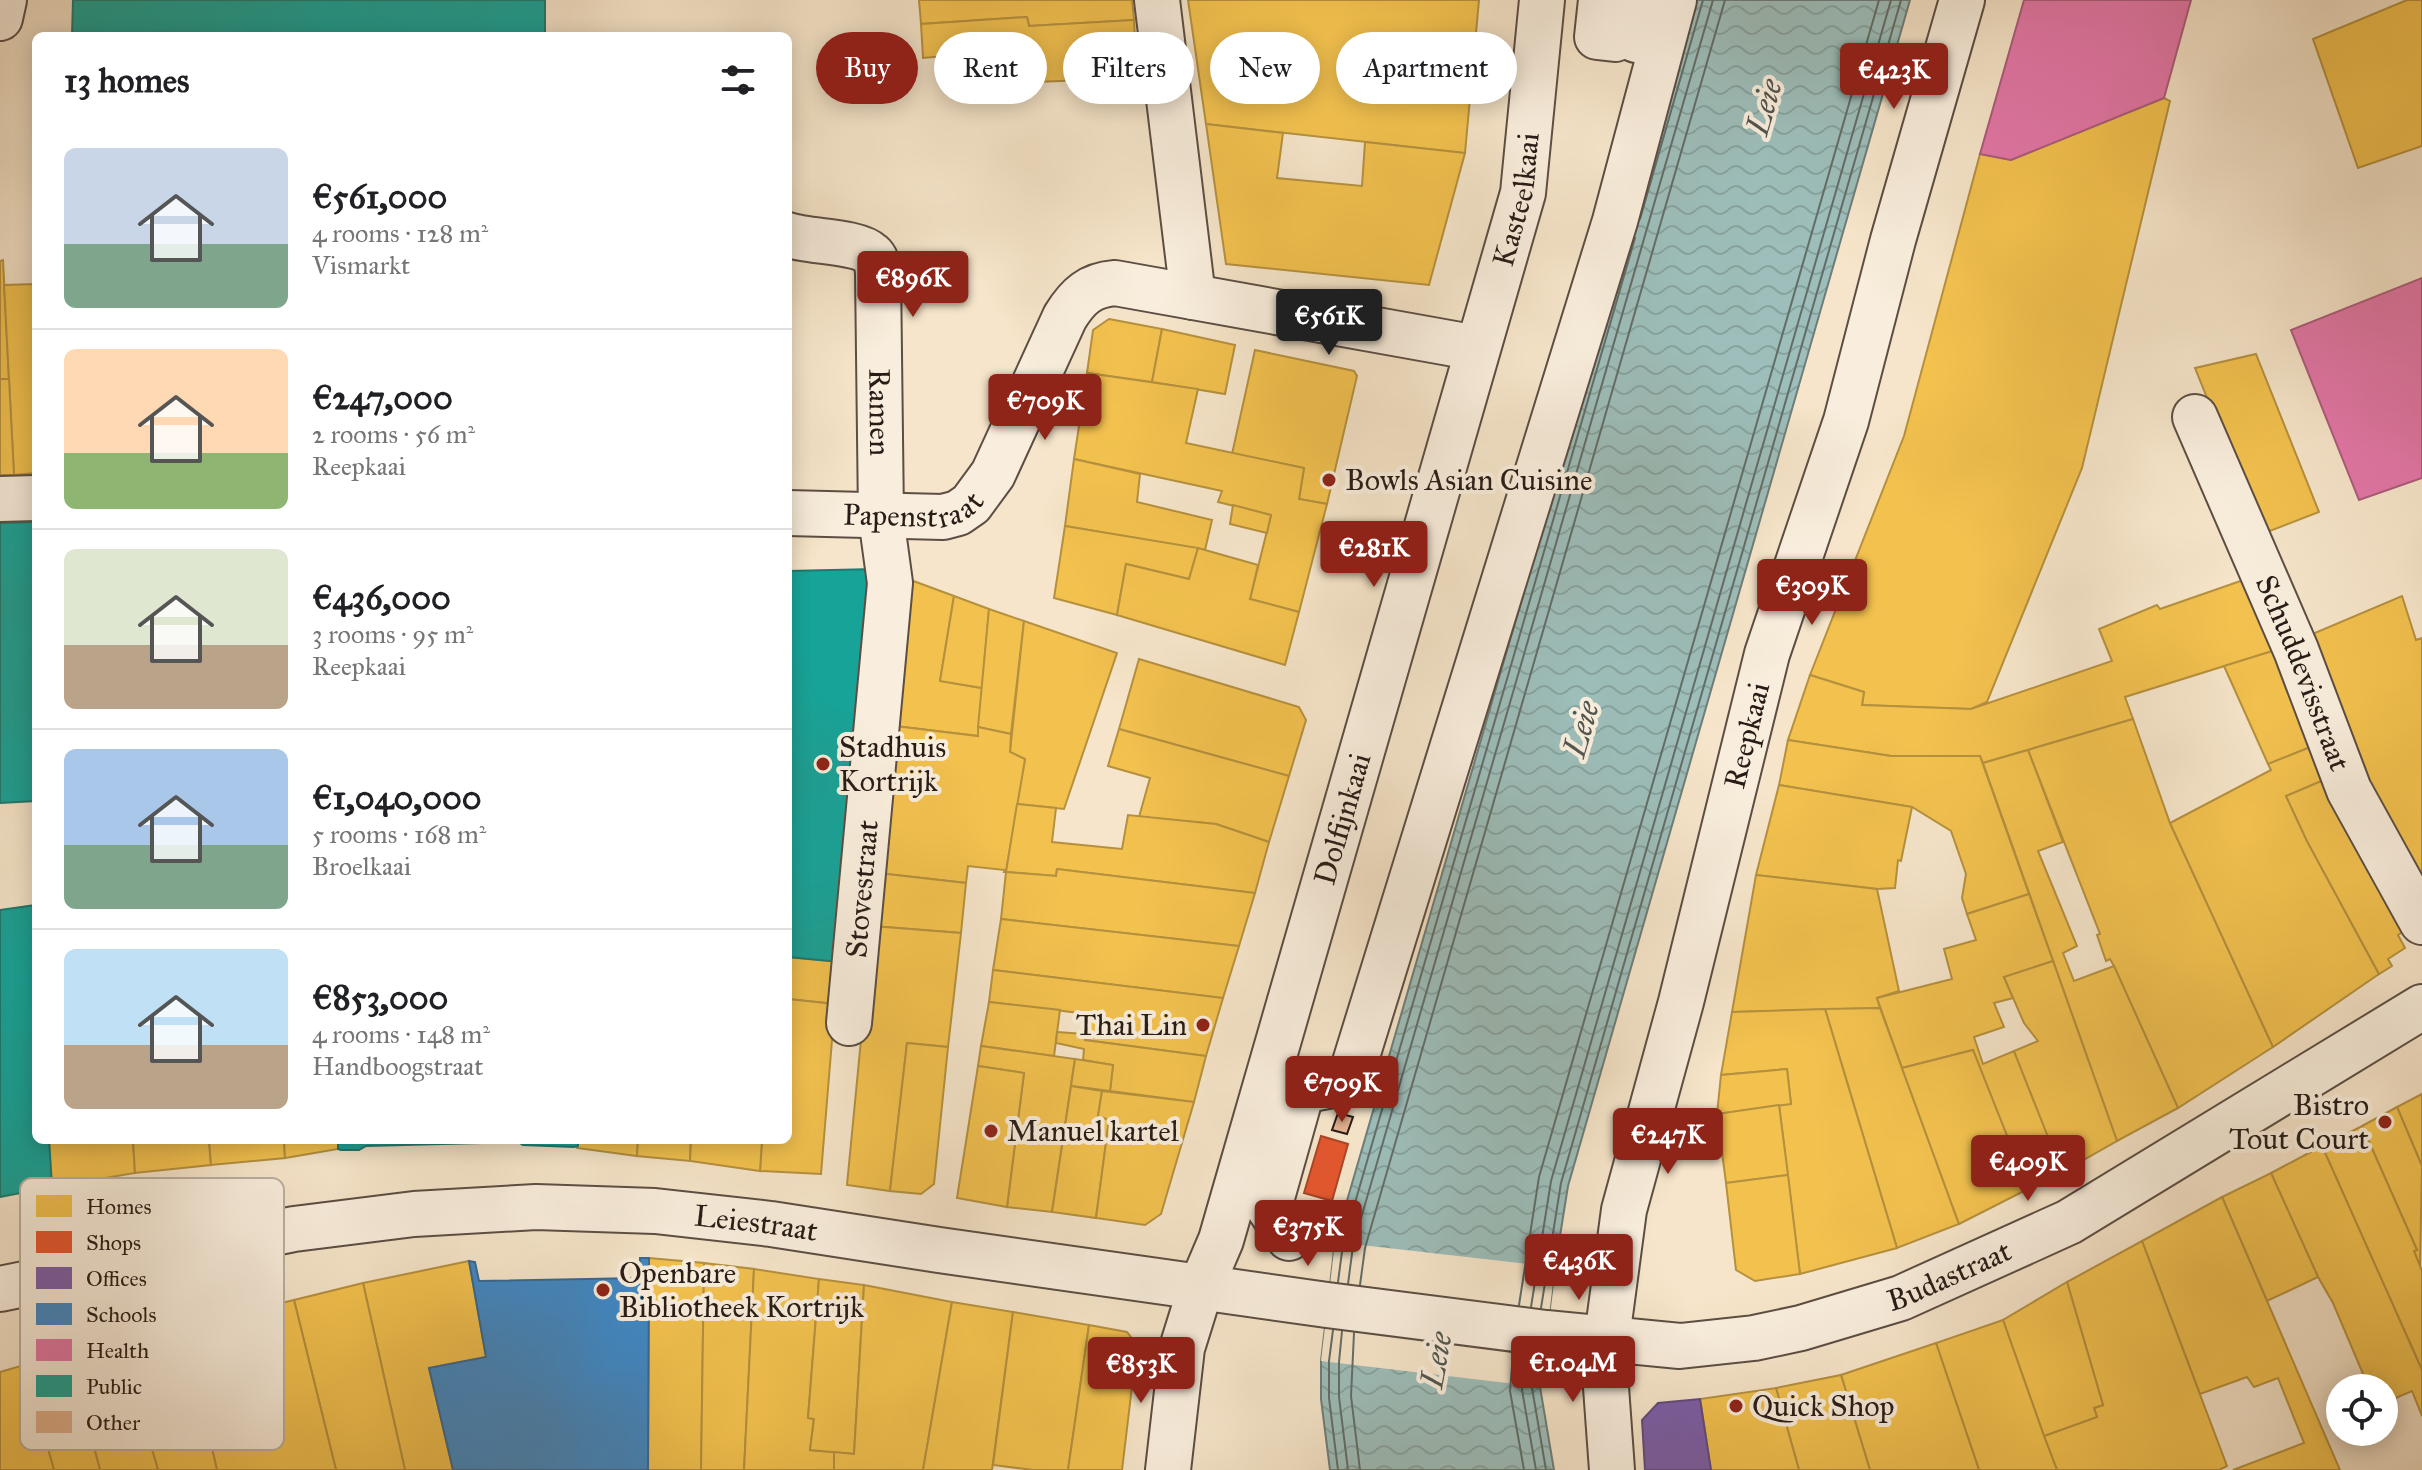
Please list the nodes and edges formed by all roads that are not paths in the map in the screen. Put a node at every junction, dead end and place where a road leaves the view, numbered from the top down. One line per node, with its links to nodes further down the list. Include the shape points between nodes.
1 (4, 0): 6 (street)
2 (1157, 0): 9 (street)
3 (1542, 0): 10 (street, Kasteelkaai, via 1523,193)
4 (1674, 0): 7 (street)
5 (1962, 0): 24 (street, Reepkaai, via 1846,421 1767,654 1624,1210)
6 (0, 18)
7 (1631, 27): 20 (street, via 1615,221 1349,1082 1302,1091 1269,1208)
8 (792, 236): 15 (street, Ramen, via 860,247 876,259)
9 (1193, 297): 10 (street, Papenstraat); 15 (street, Papenstraat, via 1115,283 1085,291 1065,317 993,474 971,504 943,517)
10 (1477, 348): 22 (street, Dolfijnkaai, via 1221,1240)
11 (2195, 417): 16 (street, Schuddevisstraat, via 2296,650 2349,790)
12 (32, 498): 13 (street)
13 (0, 499)
14 (792, 513): 15 (street, Papenstraat)
15 (881, 517): 18 (street, Stovestraat, via 890,583)
16 (2422, 922)
17 (2422, 1007): 24 (street, Budastraat, via 2069,1222 1901,1298 1754,1338 1680,1346)
18 (849, 1023)
19 (284, 1231): 22 (street, Leiestraat, via 414,1214 536,1207 655,1211)
20 (1289, 1238)
21 (20, 1285): 23 (street, Leiestraat)
22 (1201, 1287): 24 (street, Leiestraat); 25 (street, Dolfijnkaai, via 1182,1348)
23 (0, 1289)
24 (1606, 1339): 26 (street, Reepkaai)
25 (1168, 1470)
26 (1612, 1470)

